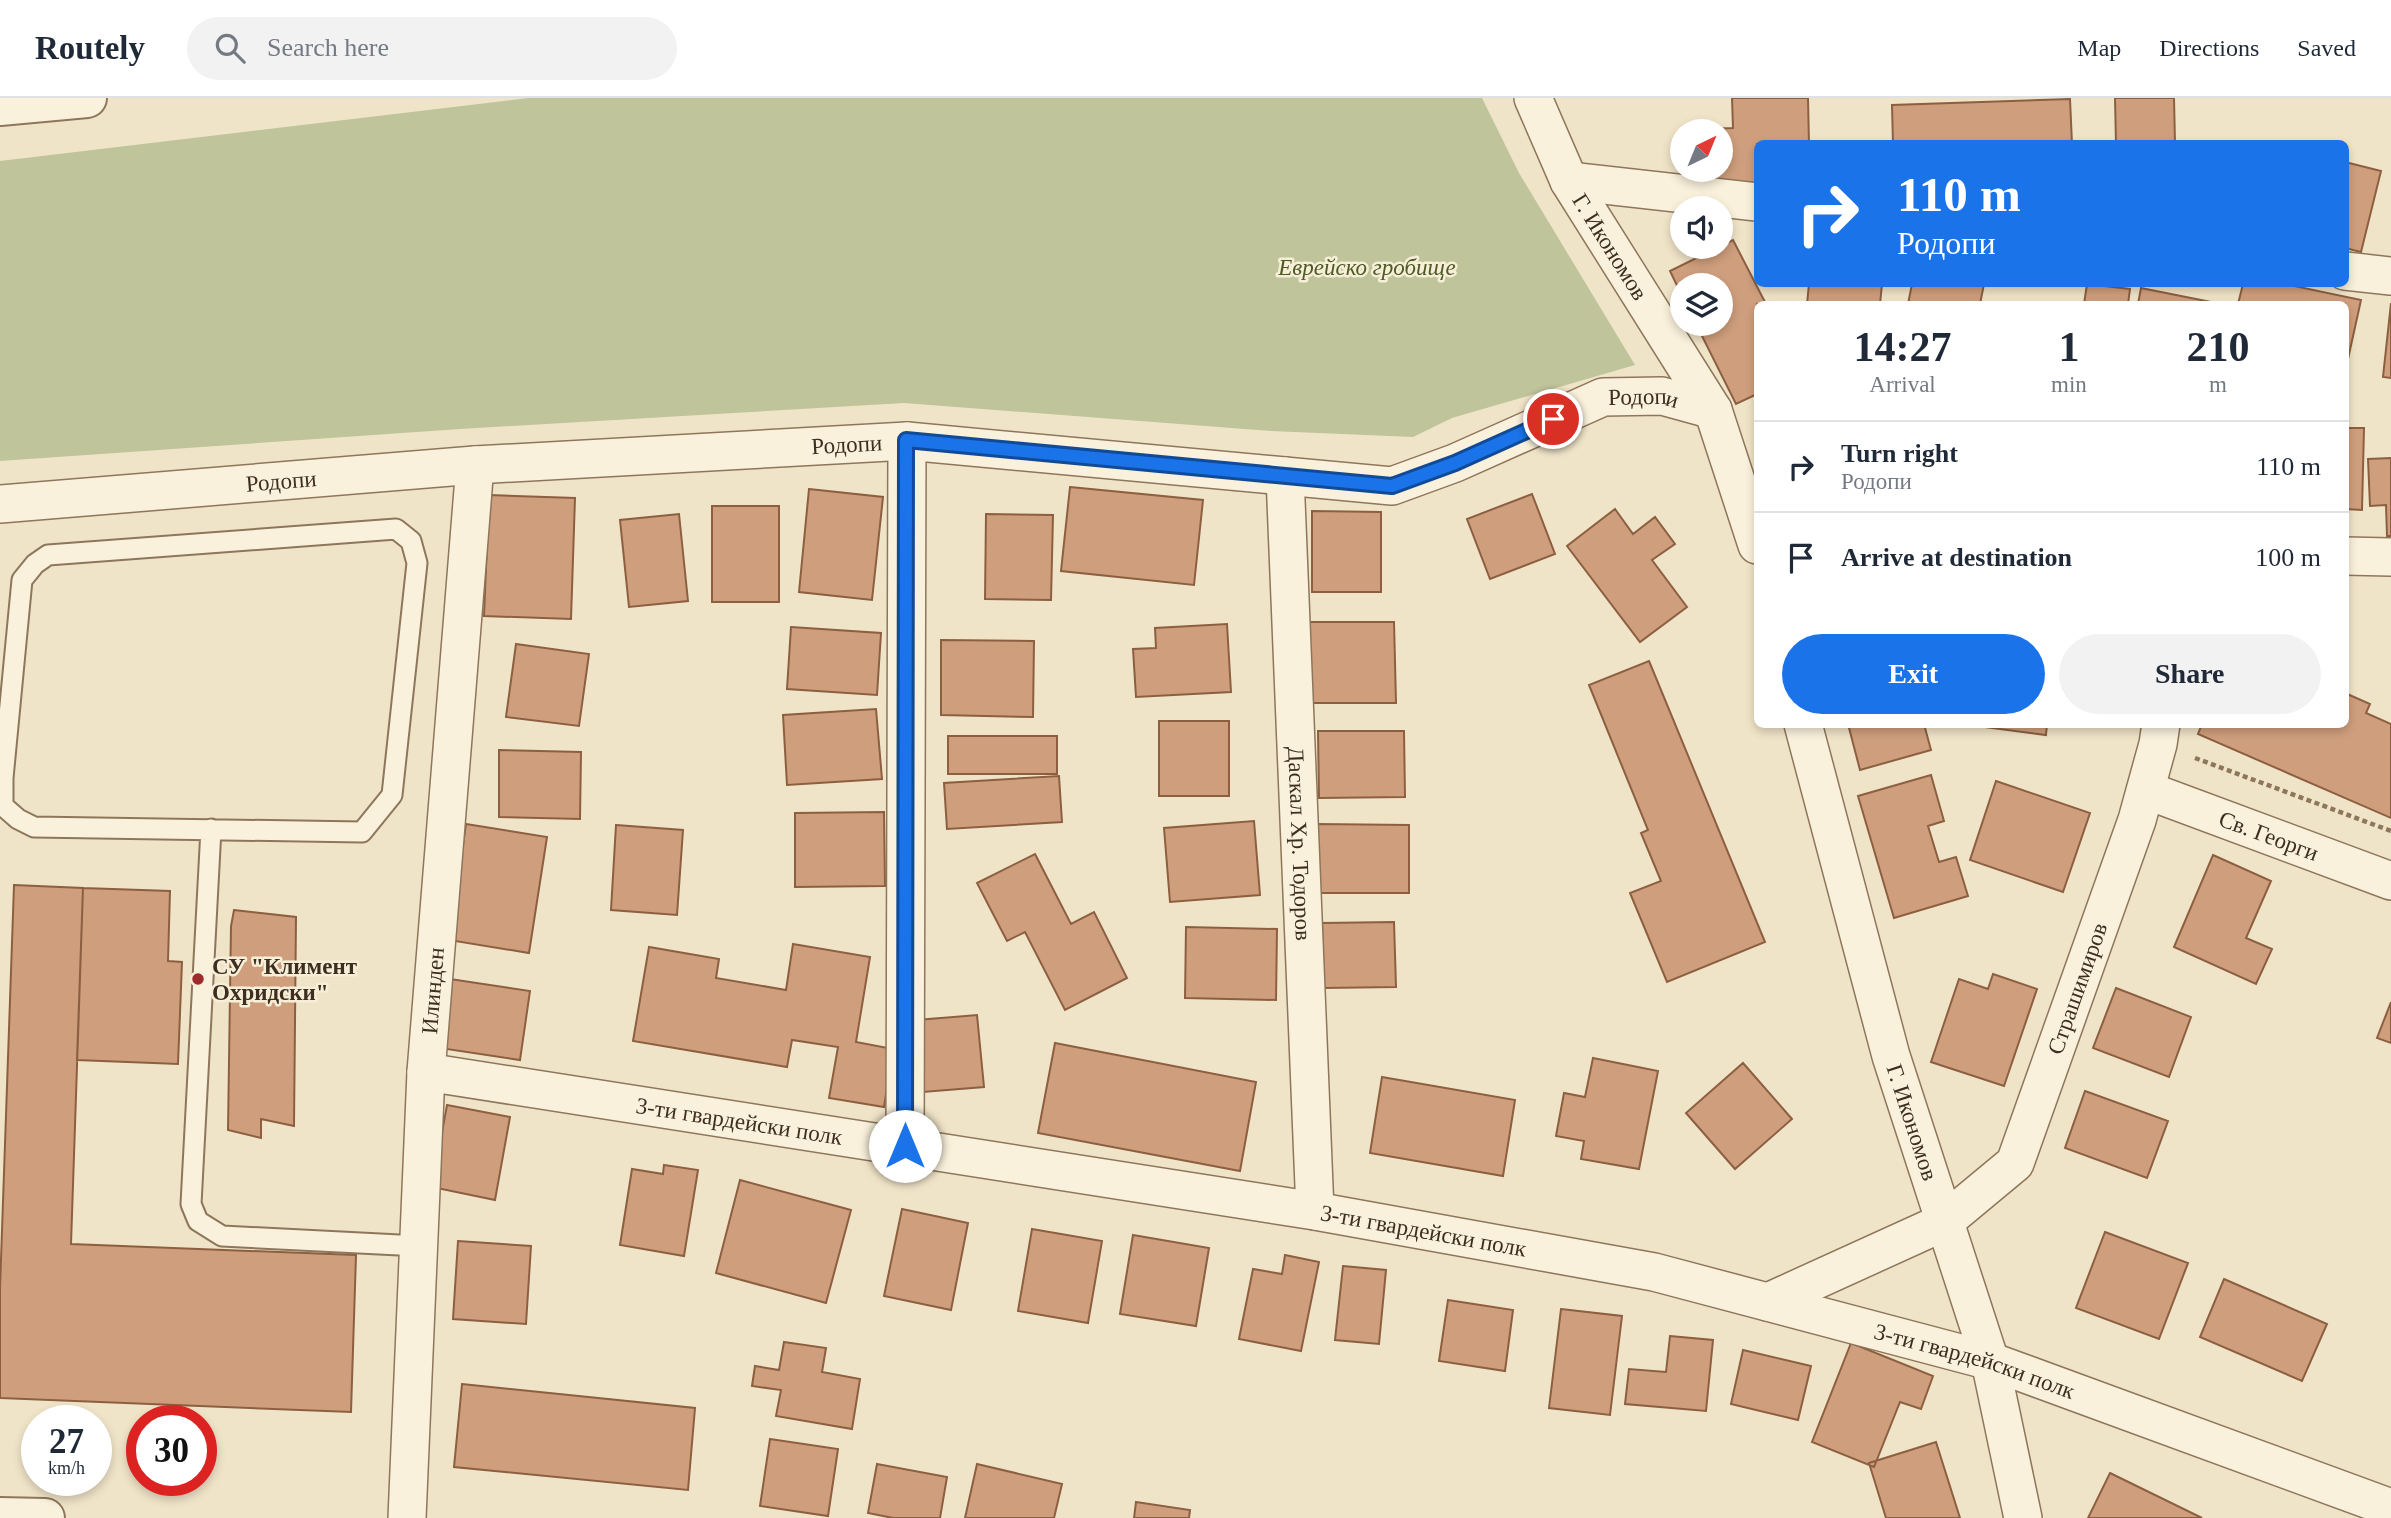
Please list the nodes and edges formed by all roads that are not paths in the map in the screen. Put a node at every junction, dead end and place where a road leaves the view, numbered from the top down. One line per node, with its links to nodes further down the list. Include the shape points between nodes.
1 (87, 98): 3 (street)
2 (1533, 98): 4 (street, Г. Икономов)
3 (0, 106)
4 (1569, 181): 5 (street); 8 (street, Г. Икономов)
5 (1754, 202)
6 (2349, 271): 7 (street)
7 (2391, 276)
8 (1713, 410): 11 (street, Родопи, via 1662,396 1603,397 1392,486); 13 (street, Г. Икономов)
9 (906, 440): 10 (street, Родопи); 11 (street, Родопи); 22 (street)
10 (475, 465): 12 (street, Родопи); 21 (street, Илинден)
11 (1285, 476): 23 (street, Даскал Хр. Тодоров)
12 (0, 504)
13 (1754, 536)
14 (2349, 556): 15 (street)
15 (2391, 557)
16 (1804, 728): 24 (street, Г. Икономов, via 1891,1056)
17 (2160, 734): 18 (street, Страшимиров)
18 (2146, 790): 20 (street, Св. Георги); 24 (street, Страшимиров, via 2015,1163)
19 (211, 829): 19 (lane, via 362,832 391,795 417,563 411,541 396,529 48,555 22,580 3,806 34,827); 25 (lane, via 191,1203 198,1222 222,1236)
20 (2391, 881)
21 (426, 1072): 22 (street, 3-ти гвардейски полк); 25 (street, Илинден)
22 (905, 1146): 23 (street, 3-ти гвардейски полк)
23 (1315, 1212): 26 (street, 3-ти гвардейски полк, via 1654,1272)
24 (1944, 1222): 26 (street, Страшимиров); 27 (street, Г. Икономов)
25 (419, 1246): 31 (street, Илинден)
26 (1768, 1302): 27 (street, 3-ти гвардейски полк)
27 (1990, 1361): 28 (street, 3-ти гвардейски полк); 32 (street, Г. Икономов)
28 (2391, 1508)
29 (0, 1517): 30 (street)
30 (44, 1518)
31 (407, 1518)
32 (2023, 1518)

